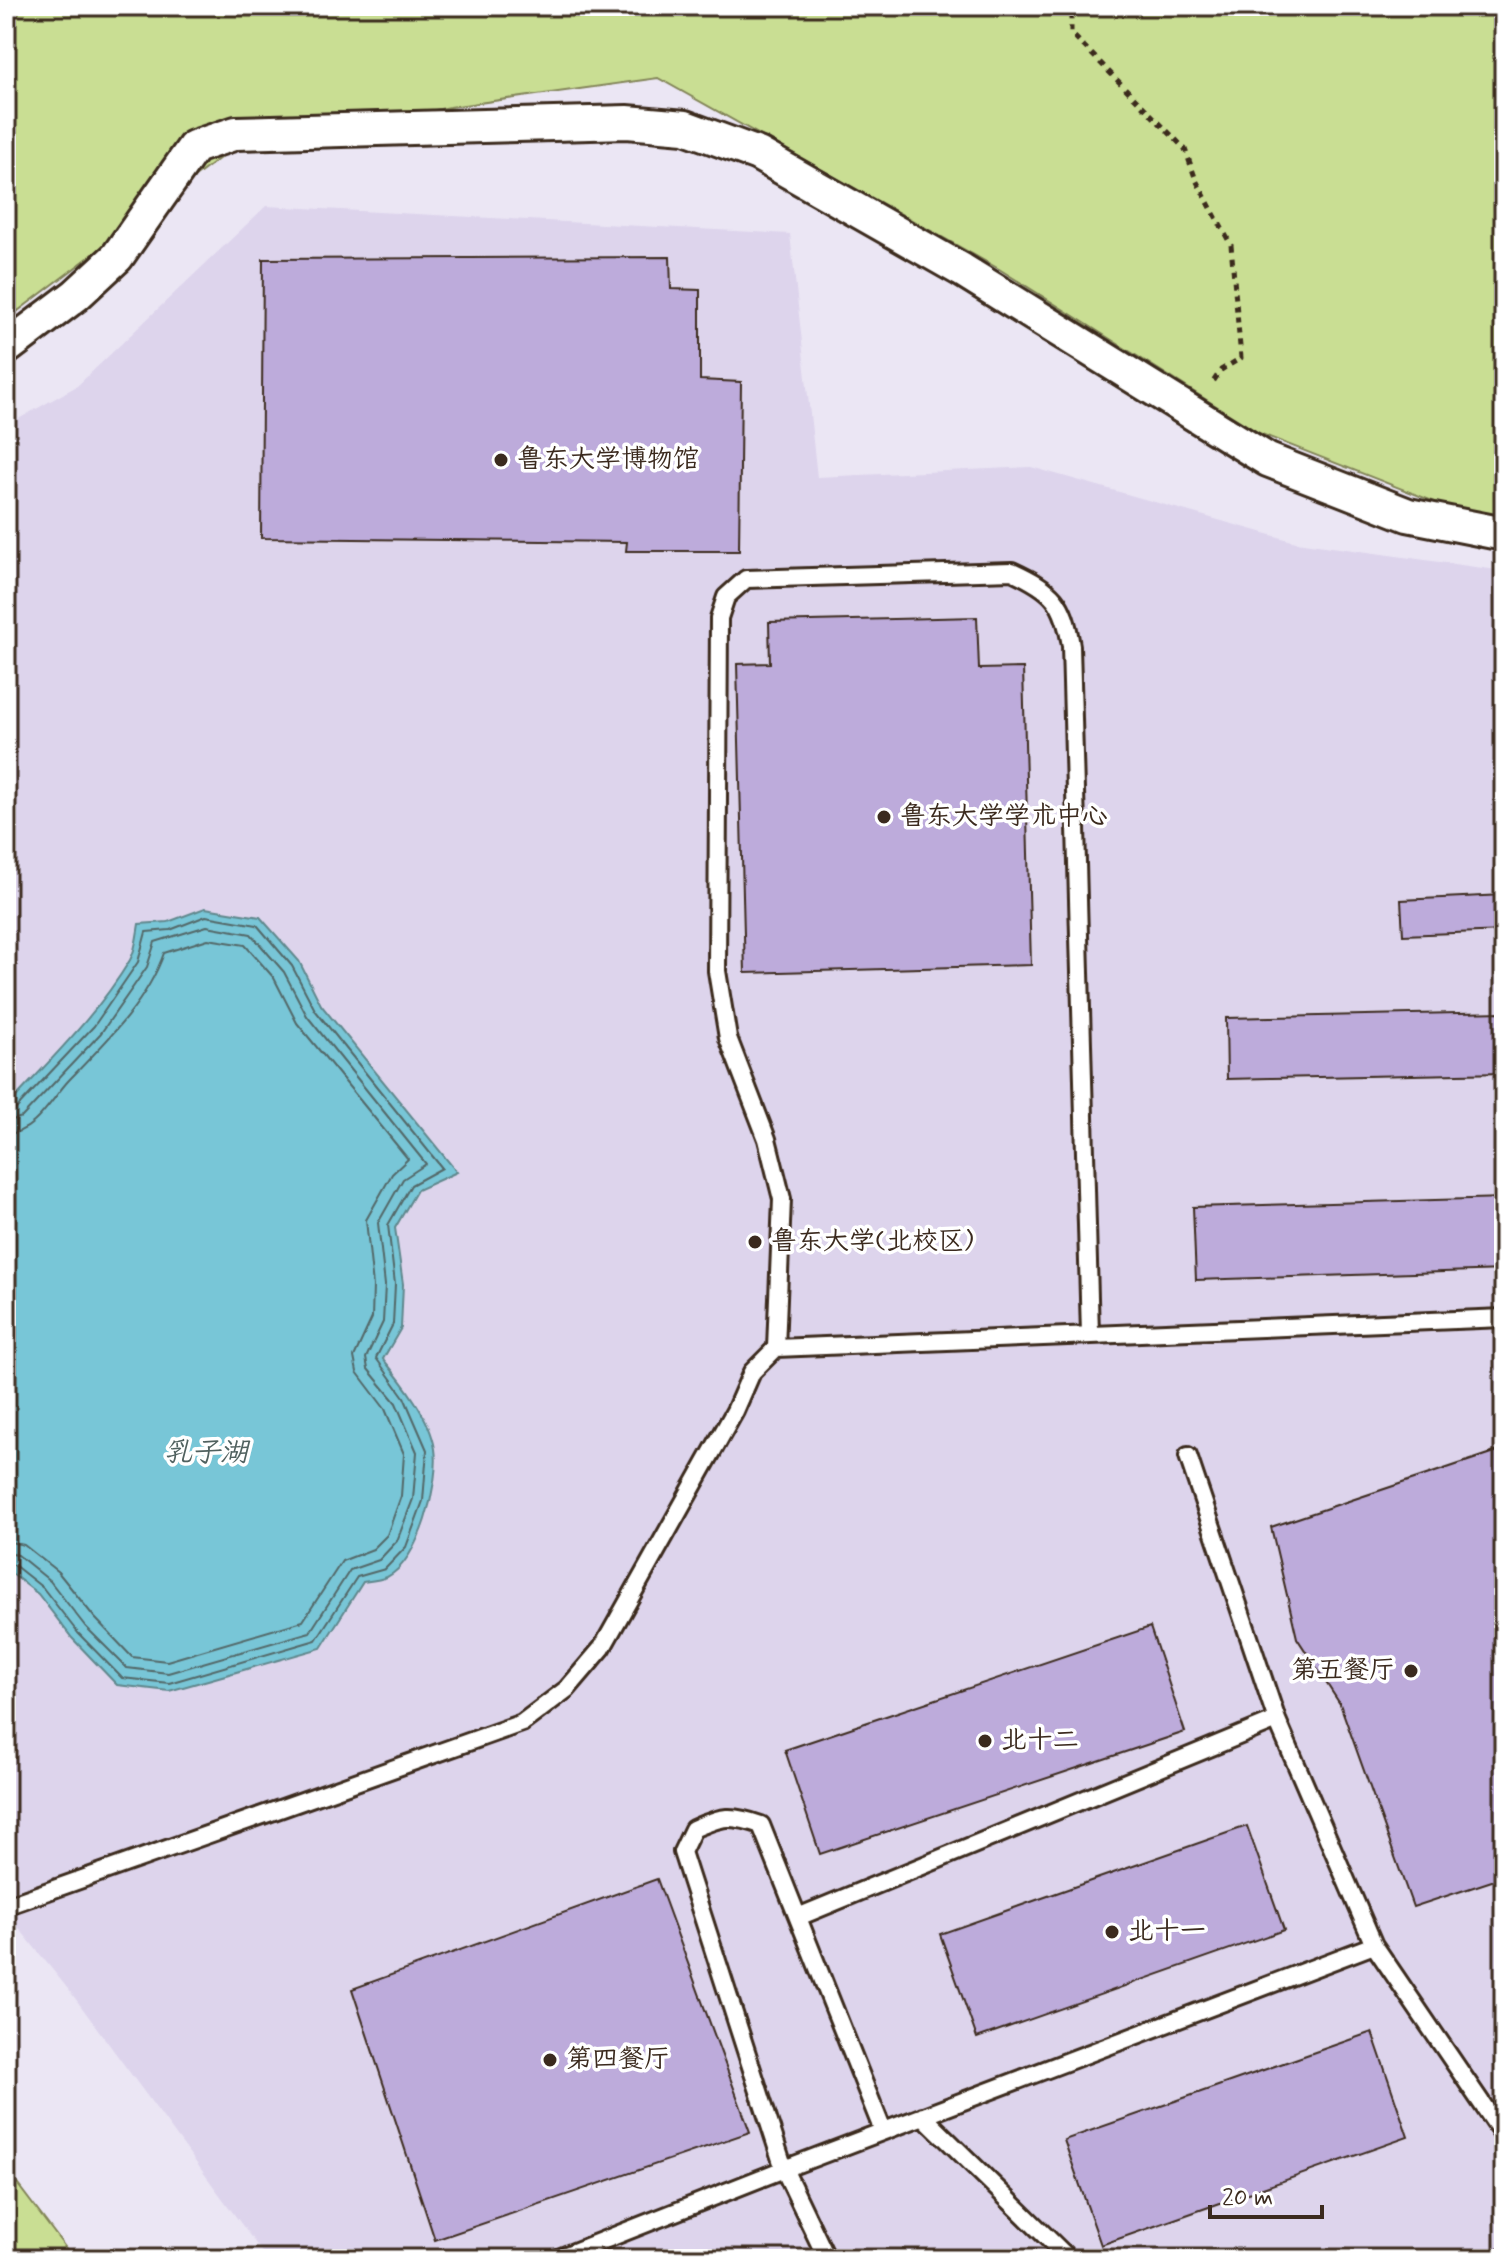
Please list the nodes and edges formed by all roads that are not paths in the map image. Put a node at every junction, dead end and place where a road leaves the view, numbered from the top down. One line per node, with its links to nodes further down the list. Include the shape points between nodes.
1 (6, 348): 2 (street, via 117,257 194,147 236,133 627,122 685,127 758,154 962,270 1268,460 1408,515)
2 (1504, 534)
3 (1504, 1318): 4 (lane)
4 (1090, 1334): 5 (lane); 5 (lane, via 1072,662 1066,612 1044,585 1012,571 746,579 726,597 719,618 715,938 728,1038 767,1139 782,1199)
5 (776, 1348): 8 (lane, via 752,1372 602,1648 567,1689 522,1723)
6 (1188, 1456): 7 (lane)
7 (1277, 1720): 9 (lane); 10 (lane)
8 (6, 1906)
9 (798, 1917): 12 (lane); 14 (lane, via 761,1825 734,1815 693,1829 682,1852)
10 (1374, 1945): 11 (lane); 13 (lane)
11 (923, 2116): 12 (lane); 17 (lane)
12 (883, 2131): 14 (lane)
13 (1504, 2136)
14 (784, 2169): 15 (lane); 16 (lane)
15 (556, 2259)
16 (827, 2259)
17 (1069, 2259)

